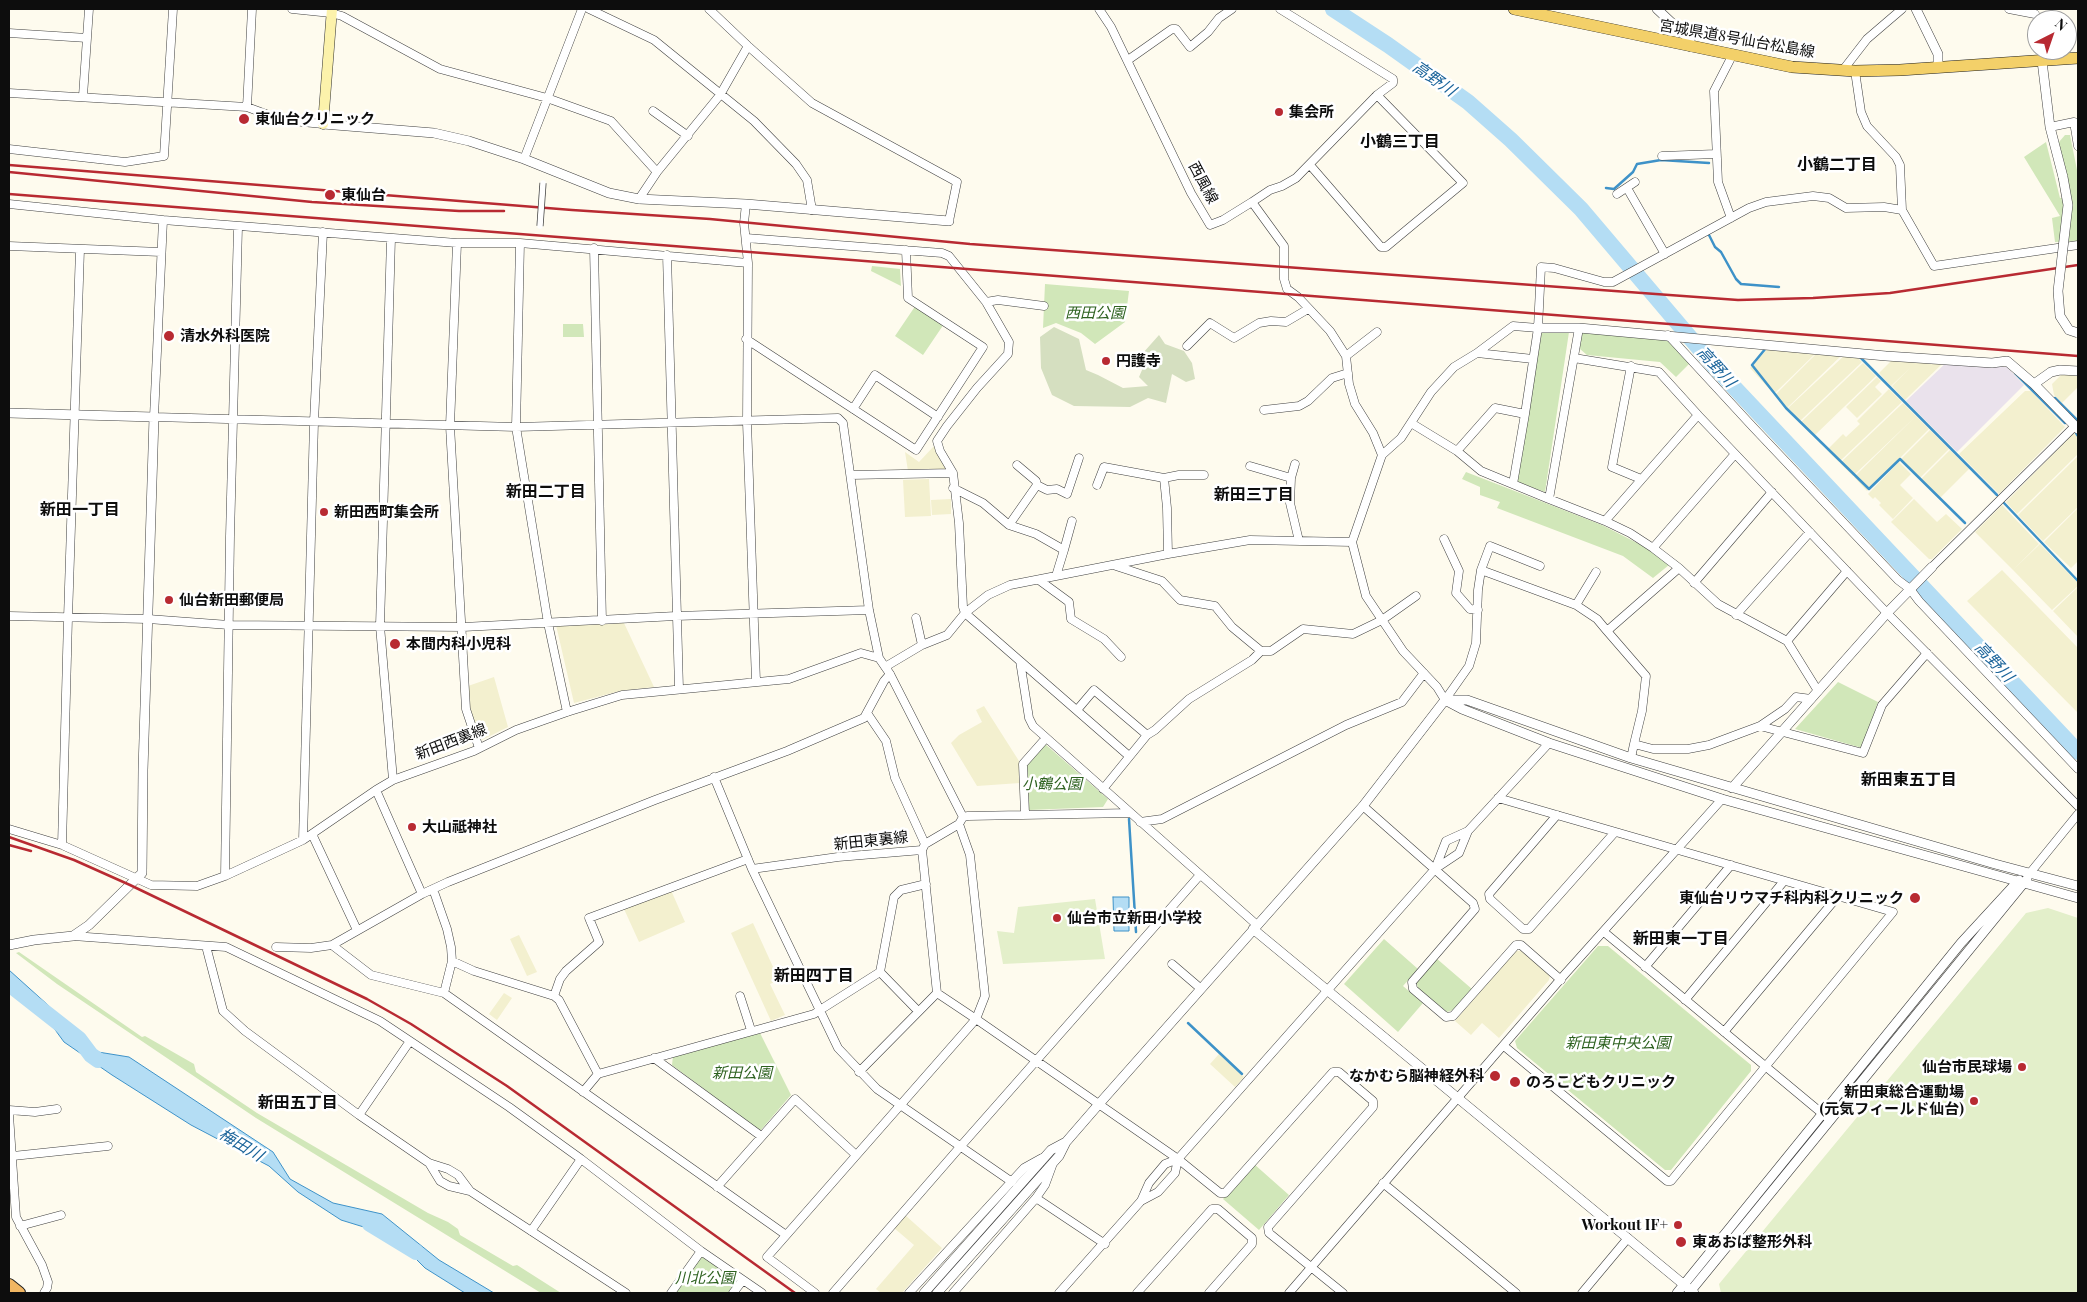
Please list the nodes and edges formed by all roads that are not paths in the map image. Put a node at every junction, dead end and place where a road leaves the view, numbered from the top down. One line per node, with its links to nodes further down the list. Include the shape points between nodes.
1 (89, 9): 19 (street)
2 (173, 9): 33 (street)
3 (252, 9): 34 (street)
4 (292, 9): 16 (street)
5 (582, 9): 32 (street)
6 (589, 9): 29 (street, via 654,40)
7 (709, 9): 20 (street)
8 (1099, 9): 24 (street, 西風線)
9 (1232, 9): 24 (street, via 1190,47 1176,30 1172,30)
10 (1280, 9): 30 (street, via 1393,79)
11 (1514, 9): 21 (main road, 宮城県道8号仙台松島線)
12 (1657, 9): 21 (street, via 1690,40)
13 (1902, 9): 27 (street, via 1867,39)
14 (1916, 9): 26 (street, via 1938,54)
15 (2009, 9): 17 (street)
16 (332, 11): 32 (street, via 440,69); 37 (main road)
17 (2027, 12)
18 (9, 32): 19 (street)
19 (87, 38): 31 (street)
20 (748, 46): 29 (street); 59 (street, via 812,103 957,182)
21 (1690, 47): 22 (main road, 宮城県道8号仙台松島線)
22 (1732, 56): 27 (main road, 宮城県道8号仙台松島線, via 1792,67); 42 (street, via 1714,91)
23 (2078, 58): 25 (main road, 宮城県道8号仙台松島線)
24 (1128, 60): 52 (street, 西風線, via 1191,193 1210,225)
25 (2042, 61): 26 (main road, 宮城県道8号仙台松島線); 38 (street)
26 (1938, 67): 27 (main road, 宮城県道8号仙台松島線)
27 (1849, 71): 56 (street, via 1867,126 1900,165)
28 (9, 93): 31 (street)
29 (720, 94): 39 (street); 55 (street, via 754,121 796,164 806,180)
30 (1377, 95): 45 (street); 45 (street, via 1464,183 1386,247 1381,247)
31 (83, 96): 33 (street)
32 (548, 98): 44 (street); 46 (street, via 611,122)
33 (168, 102): 34 (street); 41 (street, via 164,156 124,162)
34 (247, 107): 37 (street, via 282,120)
35 (653, 111): 39 (street)
36 (2076, 122): 38 (street); 40 (street)
37 (323, 124): 44 (street, via 434,133)
38 (2050, 127): 82 (street, bridge, via 2068,205 2058,291 2060,316 2069,330)
39 (688, 136): 46 (street)
40 (2078, 146)
41 (9, 149)
42 (1716, 154): 43 (street); 57 (street, via 1718,182)
43 (1662, 156)
44 (524, 159): 51 (street, via 609,193)
45 (1310, 165): 52 (street, via 1296,178)
46 (657, 172): 51 (street)
47 (1635, 182): 49 (street)
48 (543, 183): 60 (street, bridge)
49 (1626, 188): 50 (street); 73 (street)
50 (1617, 194)
51 (639, 199): 54 (street)
52 (1252, 202): 78 (street, via 1284,246 1287,289 1298,296)
53 (9, 204): 58 (street)
54 (746, 204): 55 (street); 64 (street)
55 (812, 210): 59 (street)
56 (1902, 210): 57 (street, via 1884,206 1846,208 1829,198 1813,196 1766,202); 67 (street, via 1934,266)
57 (1730, 218): 73 (street)
58 (163, 220): 61 (street); 72 (street)
59 (948, 221)
60 (540, 226)
61 (238, 227): 62 (street); 102 (street)
62 (323, 232): 63 (street); 103 (street)
63 (391, 238): 65 (street); 106 (street)
64 (746, 238): 71 (street); 75 (street)
65 (457, 243): 66 (street); 108 (street)
66 (520, 243): 69 (street); 111 (street)
67 (2078, 245)
68 (9, 246): 70 (street)
69 (594, 248): 74 (street); 109 (street)
70 (80, 249): 72 (street); 98 (street)
71 (906, 250): 76 (street, via 949,256); 101 (street, via 908,298 983,347)
72 (161, 252): 100 (street)
73 (1665, 254): 79 (street, via 1613,282 1541,267)
74 (667, 255): 75 (street); 107 (street)
75 (748, 263): 84 (street)
76 (986, 302): 77 (street, via 998,300); 119 (street, via 1009,342 1009,350 938,441 940,452)
77 (1044, 306)
78 (1308, 309): 85 (street, via 1286,322 1259,323 1234,338 1210,323); 87 (street, via 1330,331)
79 (1538, 328): 80 (street); 86 (street, via 1514,326); 89 (street)
80 (1578, 328): 83 (street); 88 (street)
81 (1378, 332): 87 (street)
82 (2078, 333)
83 (1671, 336): 93 (street, via 1992,364 2007,360); 151 (street, via 1884,566)
84 (746, 339): 94 (street); 104 (street)
85 (1187, 346)
86 (1477, 353): 89 (street); 105 (street, via 1454,367 1436,386)
87 (1346, 356): 92 (street)
88 (1574, 358): 90 (street); 130 (street)
89 (1533, 359): 97 (street)
90 (1631, 366): 99 (street, via 1659,372); 124 (street, via 1612,467)
91 (2078, 372): 93 (street, via 2051,372)
92 (1348, 373): 95 (street, via 1332,378 1299,406); 114 (street, via 1356,404)
93 (2034, 384): 110 (street)
94 (853, 409): 101 (street, via 916,450); 101 (street, via 875,376)
95 (1264, 410)
96 (9, 413): 98 (street)
97 (1525, 414): 112 (street, via 1495,408); 125 (street)
98 (74, 415): 100 (street); 162 (street)
99 (1698, 415): 113 (street); 124 (street)
100 (154, 417): 102 (street); 164 (street)
101 (938, 417)
102 (234, 420): 103 (street); 168 (street)
103 (314, 422): 106 (street); 169 (street)
104 (747, 422): 107 (street); 120 (street, via 838,418 843,422); 158 (street)
105 (1411, 423): 112 (street); 114 (street, via 1401,438)
106 (385, 424): 108 (street); 170 (street)
107 (671, 424): 109 (street); 161 (street)
108 (450, 426): 111 (street); 171 (street)
109 (596, 426): 111 (street); 166 (street)
110 (2077, 427): 144 (street)
111 (516, 428): 167 (street)
112 (1456, 451): 125 (street, via 1481,471)
113 (1735, 454): 129 (street); 138 (street)
114 (1382, 455): 137 (street)
115 (1079, 458): 126 (street, via 1067,494)
116 (1295, 464): 123 (street)
117 (1017, 465): 126 (street)
118 (1250, 466): 123 (street)
119 (952, 473): 120 (street); 128 (street)
120 (850, 475): 154 (street)
121 (1204, 475): 122 (street)
122 (1164, 478): 127 (street, via 1104,467); 140 (street)
123 (1291, 478): 136 (street, via 1290,503)
124 (1641, 479): 132 (street)
125 (1513, 484): 130 (street)
126 (1037, 485): 133 (street)
127 (1097, 485)
128 (953, 488): 133 (street, via 983,503); 156 (street, via 959,523)
129 (1772, 492): 134 (street); 150 (street)
130 (1550, 500): 132 (street)
131 (1072, 521): 139 (street)
132 (1605, 521): 138 (street)
133 (1009, 525): 139 (street, via 1036,534)
134 (1810, 532): 146 (street); 159 (street)
135 (1444, 539): 155 (street, via 1459,571 1456,593 1470,609)
136 (1299, 541): 137 (street); 140 (street, via 1250,540)
137 (1352, 542): 165 (street, via 1366,596)
138 (1653, 548): 143 (street)
139 (1064, 550): 148 (street)
140 (1168, 554): 141 (street)
141 (1115, 565): 148 (street); 175 (street, via 1162,581 1180,600 1215,606 1232,627)
142 (1540, 566): 145 (street, via 1490,546)
143 (1679, 568): 150 (street); 172 (street)
144 (1931, 568): 151 (street)
145 (1481, 570): 153 (street); 155 (street)
146 (1848, 571): 157 (street); 173 (street)
147 (1596, 572): 153 (street)
148 (1056, 576): 149 (street)
149 (1039, 580): 156 (street, via 1010,585); 177 (street, via 1068,602 1071,619 1104,640)
150 (1694, 583): 159 (street)
151 (1911, 588): 157 (street); 200 (street, via 1919,602)
152 (1416, 596): 165 (street)
153 (1576, 605): 172 (street, via 1588,611)
154 (869, 610): 158 (street); 178 (street)
155 (1478, 610): 187 (street, via 1476,643 1469,666)
156 (964, 613): 174 (street, via 947,635); 179 (street)
157 (1887, 613): 176 (street); 185 (street)
158 (754, 614): 161 (street); 183 (street)
159 (1736, 615): 173 (street)
160 (9, 616): 162 (street)
161 (676, 616): 166 (street); 184 (street)
162 (68, 618): 164 (street); 221 (street)
163 (916, 618): 174 (street)
164 (148, 619): 168 (street); 231 (street, via 142,874)
165 (1382, 620): 175 (street, via 1353,634 1303,629 1271,651); 181 (street, via 1403,651)
166 (602, 621): 167 (street)
167 (548, 623): 171 (street); 189 (street)
168 (229, 625): 169 (street); 230 (street)
169 (310, 626): 170 (street); 220 (street)
170 (380, 626): 171 (street); 202 (street)
171 (463, 627): 197 (street, via 466,709)
172 (1607, 631): 196 (street, via 1646,676)
173 (1787, 641): 185 (street)
174 (922, 645): 180 (street)
175 (1260, 651): 193 (street, via 1252,660 1189,699)
176 (1927, 653): 192 (street, via 1882,705 1864,753); 209 (street)
177 (1121, 657)
178 (880, 658): 180 (street); 183 (street, 新田西裏線, via 861,653 789,679)
179 (1020, 661): 188 (street); 194 (street, via 1029,718)
180 (886, 667): 182 (street)
181 (1424, 673): 187 (street); 215 (street, via 1402,702 1346,725 1162,819)
182 (890, 674): 190 (street); 214 (street)
183 (756, 682): 184 (street, 新田西裏線)
184 (679, 688): 189 (street, 新田西裏線, via 622,695)
185 (1818, 691): 186 (street)
186 (1811, 699): 191 (street, via 1796,697); 192 (street)
187 (1445, 700): 195 (street, via 1462,710); 199 (street, via 1467,700); 208 (street)
188 (1076, 710): 193 (street, via 1094,690); 198 (street)
189 (568, 712): 197 (street, 新田西裏線, via 516,730)
190 (867, 713): 201 (street, via 864,718 787,751); 222 (street, via 886,740 895,778)
191 (1760, 726): 192 (street); 196 (street, via 1688,749 1653,749)
192 (1782, 732): 203 (street)
193 (1147, 735): 198 (street)
194 (1046, 738): 204 (street); 211 (street, via 1023,764)
195 (1549, 742): 206 (street); 207 (street)
196 (1634, 744): 199 (street)
197 (478, 748): 202 (street, 新田西裏線)
198 (1129, 756): 204 (street)
199 (1631, 758): 203 (street)
200 (2078, 769)
201 (714, 777): 224 (street); 236 (street)
202 (393, 780): 205 (street, 新田西裏線)
203 (1732, 788): 228 (street)
204 (1103, 789): 210 (street)
205 (376, 790): 219 (street, 新田西裏線); 237 (street)
206 (1498, 798): 213 (street); 217 (street)
207 (1722, 799): 223 (street); 233 (street)
208 (1363, 806): 227 (street); 240 (street)
209 (2078, 806)
210 (1130, 813): 211 (street, 新田東裏線); 215 (street)
211 (1025, 814): 214 (street, 新田東裏線, via 968,816)
212 (2078, 814): 228 (street)
213 (1557, 815): 218 (street); 218 (street, via 1489,894 1490,900 1523,928 1529,929)
214 (961, 821): 222 (street, 新田東裏線); 262 (street, via 970,855 985,996)
215 (1140, 822): 229 (street)
216 (9, 829): 221 (street, 新田西裏線)
217 (1468, 831): 227 (street, via 1459,853); 227 (street, via 1446,841)
218 (1615, 832): 223 (street)
219 (312, 834): 220 (street, 新田西裏線); 241 (street)
220 (303, 840): 230 (street, 新田西裏線)
221 (62, 845): 231 (street, 新田西裏線)
222 (923, 847): 226 (street, 新田東裏線); 234 (street)
223 (1676, 849): 225 (street); 242 (street)
224 (748, 859): 226 (street); 257 (street, via 589,918 599,942 566,970)
225 (1731, 865): 232 (street); 250 (street)
226 (752, 869): 260 (street)
227 (1434, 869): 252 (street, via 1473,903 1475,909 1412,982 1412,988 1446,1017 1453,1016 1516,945 1522,945); 254 (street)
228 (2030, 873): 233 (street); 235 (street)
229 (1200, 875): 240 (street); 268 (street)
230 (224, 876): 231 (street, 新田西裏線, via 197,886 151,885)
231 (138, 878): 243 (street)
232 (1784, 881): 238 (street); 259 (street)
233 (2021, 882): 239 (street); 278 (street, via 1961,943); 281 (street)
234 (926, 884): 251 (street, via 902,890 894,897); 256 (street)
235 (2078, 886)
236 (433, 889): 237 (street); 248 (street, via 447,929)
237 (422, 894): 241 (street)
238 (1838, 896): 264 (street); 269 (street, via 1893,912)
239 (2078, 898)
240 (1255, 927): 253 (street); 254 (street)
241 (357, 930): 245 (street)
242 (1604, 932): 250 (street); 252 (street)
243 (73, 936): 244 (street); 246 (street)
244 (9, 945)
245 (332, 945): 247 (street); 255 (street, via 371,975)
246 (206, 946): 265 (street, via 226,946 380,1021); 280 (street, via 223,1011)
247 (276, 947)
248 (452, 961): 255 (street); 257 (street)
249 (1172, 964): 253 (street)
250 (1646, 967): 259 (street)
251 (880, 972): 260 (street); 261 (street)
252 (1561, 980): 266 (street)
253 (1200, 988): 274 (street)
254 (1328, 991): 273 (street); 290 (street)
255 (444, 993): 272 (street)
256 (937, 993): 261 (street); 262 (street)
257 (554, 996): 271 (street)
258 (740, 996): 263 (street)
259 (1685, 1000): 264 (street)
260 (820, 1010): 263 (street); 270 (street, via 838,1048)
261 (918, 1011): 270 (street)
262 (976, 1020): 268 (street); 275 (street)
263 (751, 1030): 267 (street)
264 (1724, 1032): 269 (street)
265 (410, 1041): 280 (street); 289 (street)
266 (1504, 1046): 269 (street, via 1667,1181); 273 (street)
267 (654, 1058): 271 (street); 282 (street)
268 (1036, 1061): 274 (street); 285 (street)
269 (1765, 1066): 278 (street)
270 (859, 1072): 275 (street)
271 (598, 1074): 272 (street)
272 (583, 1092): 295 (street)
273 (1458, 1099): 294 (street); 303 (street)
274 (1099, 1104): 283 (street); 290 (street)
275 (900, 1106): 285 (street); 286 (street)
276 (57, 1109): 277 (street, via 35,1112)
277 (9, 1110)
278 (1822, 1114): 281 (street); 309 (street)
279 (9, 1115): 287 (street)
280 (359, 1115): 291 (street)
281 (1830, 1120): 311 (street)
282 (761, 1136): 286 (street, via 795,1099); 295 (street)
283 (1066, 1142): 288 (street); 292 (street)
284 (108, 1146): 287 (street)
285 (960, 1147): 293 (street); 319 (street)
286 (856, 1155): 302 (street)
287 (13, 1156): 300 (street, via 16,1217)
288 (1046, 1156): 293 (street, via 1024,1168); 306 (street)
289 (582, 1159): 301 (street); 305 (street)
290 (1178, 1160): 298 (street, via 1175,1173 1158,1192); 298 (street, via 1165,1164 1149,1183); 307 (street, via 1220,1193 1226,1193 1333,1072 1339,1072 1373,1101 1373,1108 1268,1227 1269,1233)
291 (429, 1163): 296 (street, via 458,1175); 296 (street, via 440,1181)
292 (1053, 1163): 297 (street); 306 (street)
293 (1012, 1182): 320 (street)
294 (1383, 1183): 307 (street); 329 (street)
295 (717, 1187): 302 (street)
296 (470, 1191): 301 (street)
297 (1036, 1198): 304 (street); 323 (street)
298 (1141, 1201): 304 (street)
299 (61, 1215): 300 (street)
300 (20, 1226): 313 (street, via 42,1265 48,1282)
301 (531, 1231): 314 (street)
302 (786, 1235): 318 (street, via 767,1257)
303 (1628, 1238): 309 (street); 330 (street)
304 (1105, 1244): 324 (street)
305 (701, 1251): 308 (street); 315 (street)
306 (955, 1266): 321 (street); 322 (street)
307 (1310, 1267): 327 (street); 328 (street)
308 (744, 1280): 316 (street); 317 (street)
309 (1684, 1284): 311 (street); 331 (street)
310 (9, 1285): 312 (highway)
311 (1692, 1292)
312 (19, 1293)
313 (44, 1293)
314 (626, 1293)
315 (671, 1293)
316 (732, 1293)
317 (762, 1293)
318 (815, 1293)
319 (833, 1293)
320 (910, 1293)
321 (924, 1293)
322 (937, 1293)
323 (952, 1293)
324 (1059, 1293)
325 (1137, 1293): 326 (street, via 1212,1209 1218,1209 1252,1238 1252,1244)
326 (1208, 1293)
327 (1289, 1293)
328 (1343, 1293)
329 (1516, 1293)
330 (1582, 1293)
331 (1676, 1293)

